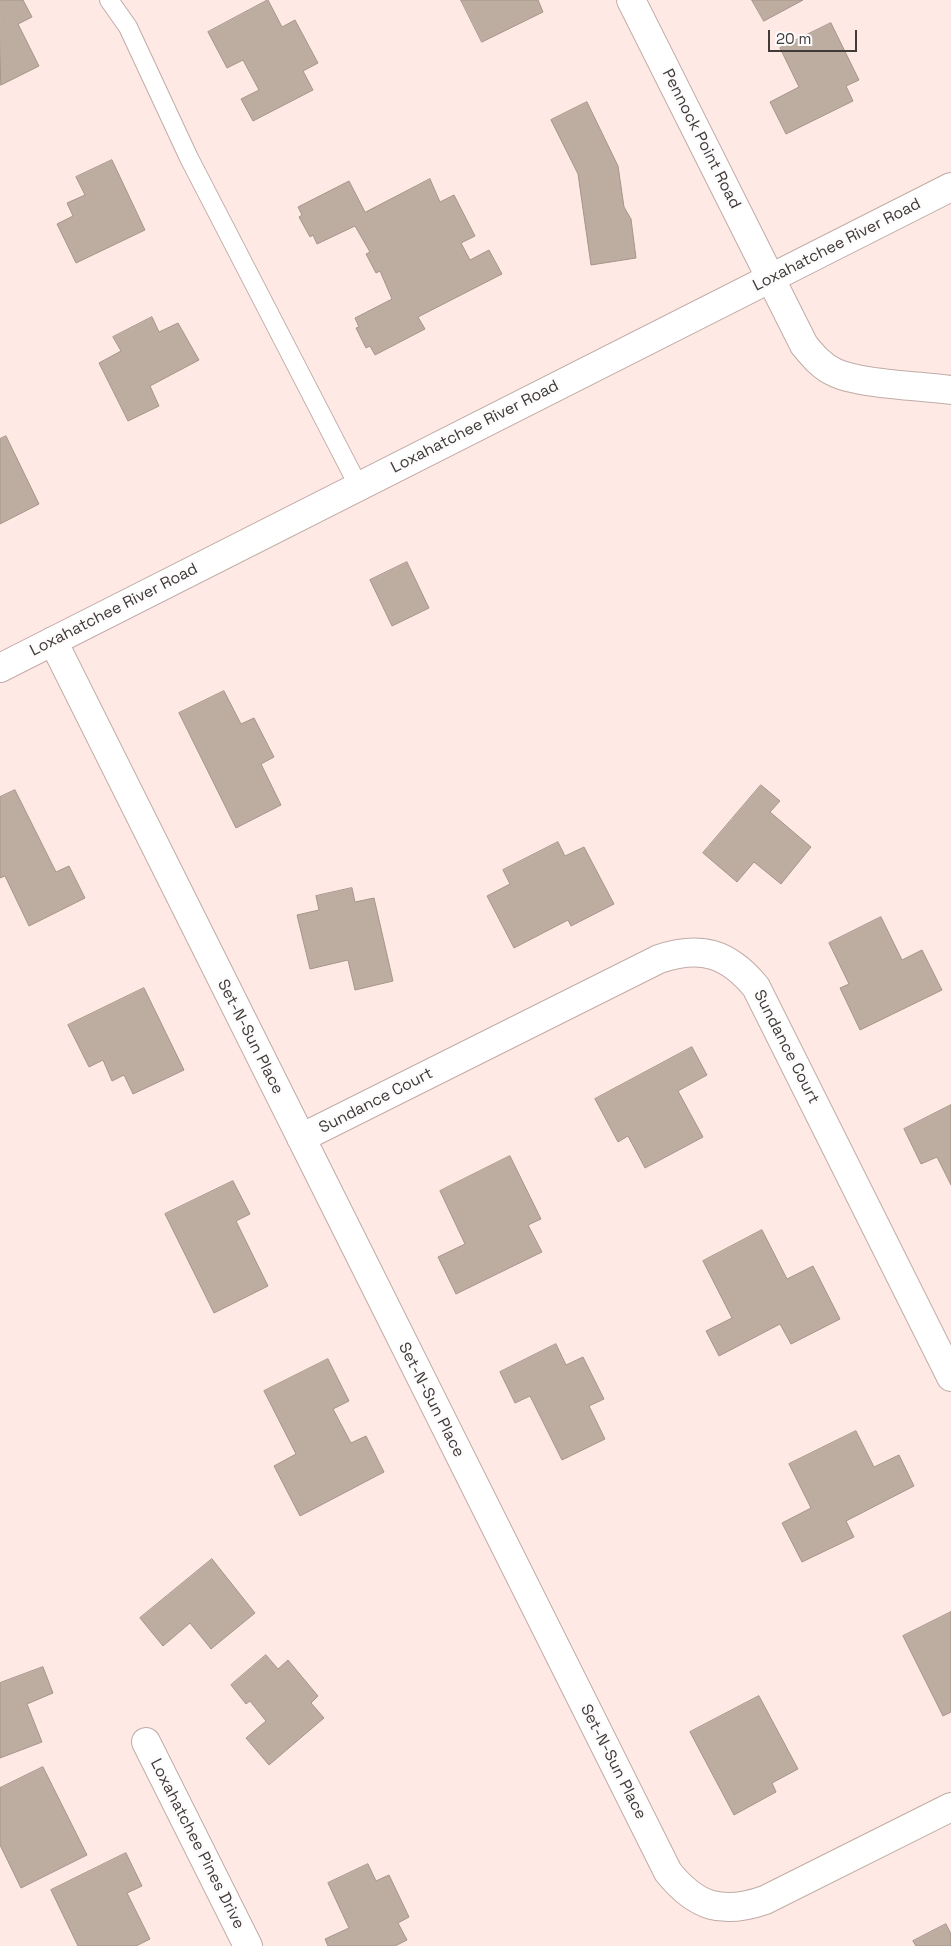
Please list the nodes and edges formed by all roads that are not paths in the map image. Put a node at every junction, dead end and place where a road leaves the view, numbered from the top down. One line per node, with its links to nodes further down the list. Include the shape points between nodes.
1 (109, 0): 6 (lane, via 128,27 188,158)
2 (631, 0): 4 (street, Pennock Point Road)
3 (951, 187): 4 (street, Loxahatchee River Road)
4 (771, 278): 5 (street, Pennock Point Road, via 804,345 818,362 836,373 856,379); 6 (street, Loxahatchee River Road)
5 (951, 390)
6 (359, 486): 7 (street, Loxahatchee River Road)
7 (53, 641): 8 (street, Loxahatchee River Road); 9 (street, Set-N-Sun Place)
8 (0, 668)
9 (300, 1138): 10 (street, Sundance Court, via 659,959 678,952 700,951 722,957 742,969 756,987); 12 (street, Set-N-Sun Place, via 668,1872 682,1890 701,1902 723,1908 745,1907)
10 (951, 1377)
11 (146, 1742): 13 (street, Loxahatchee Pines Drive)
12 (951, 1807)
13 (248, 1946)

